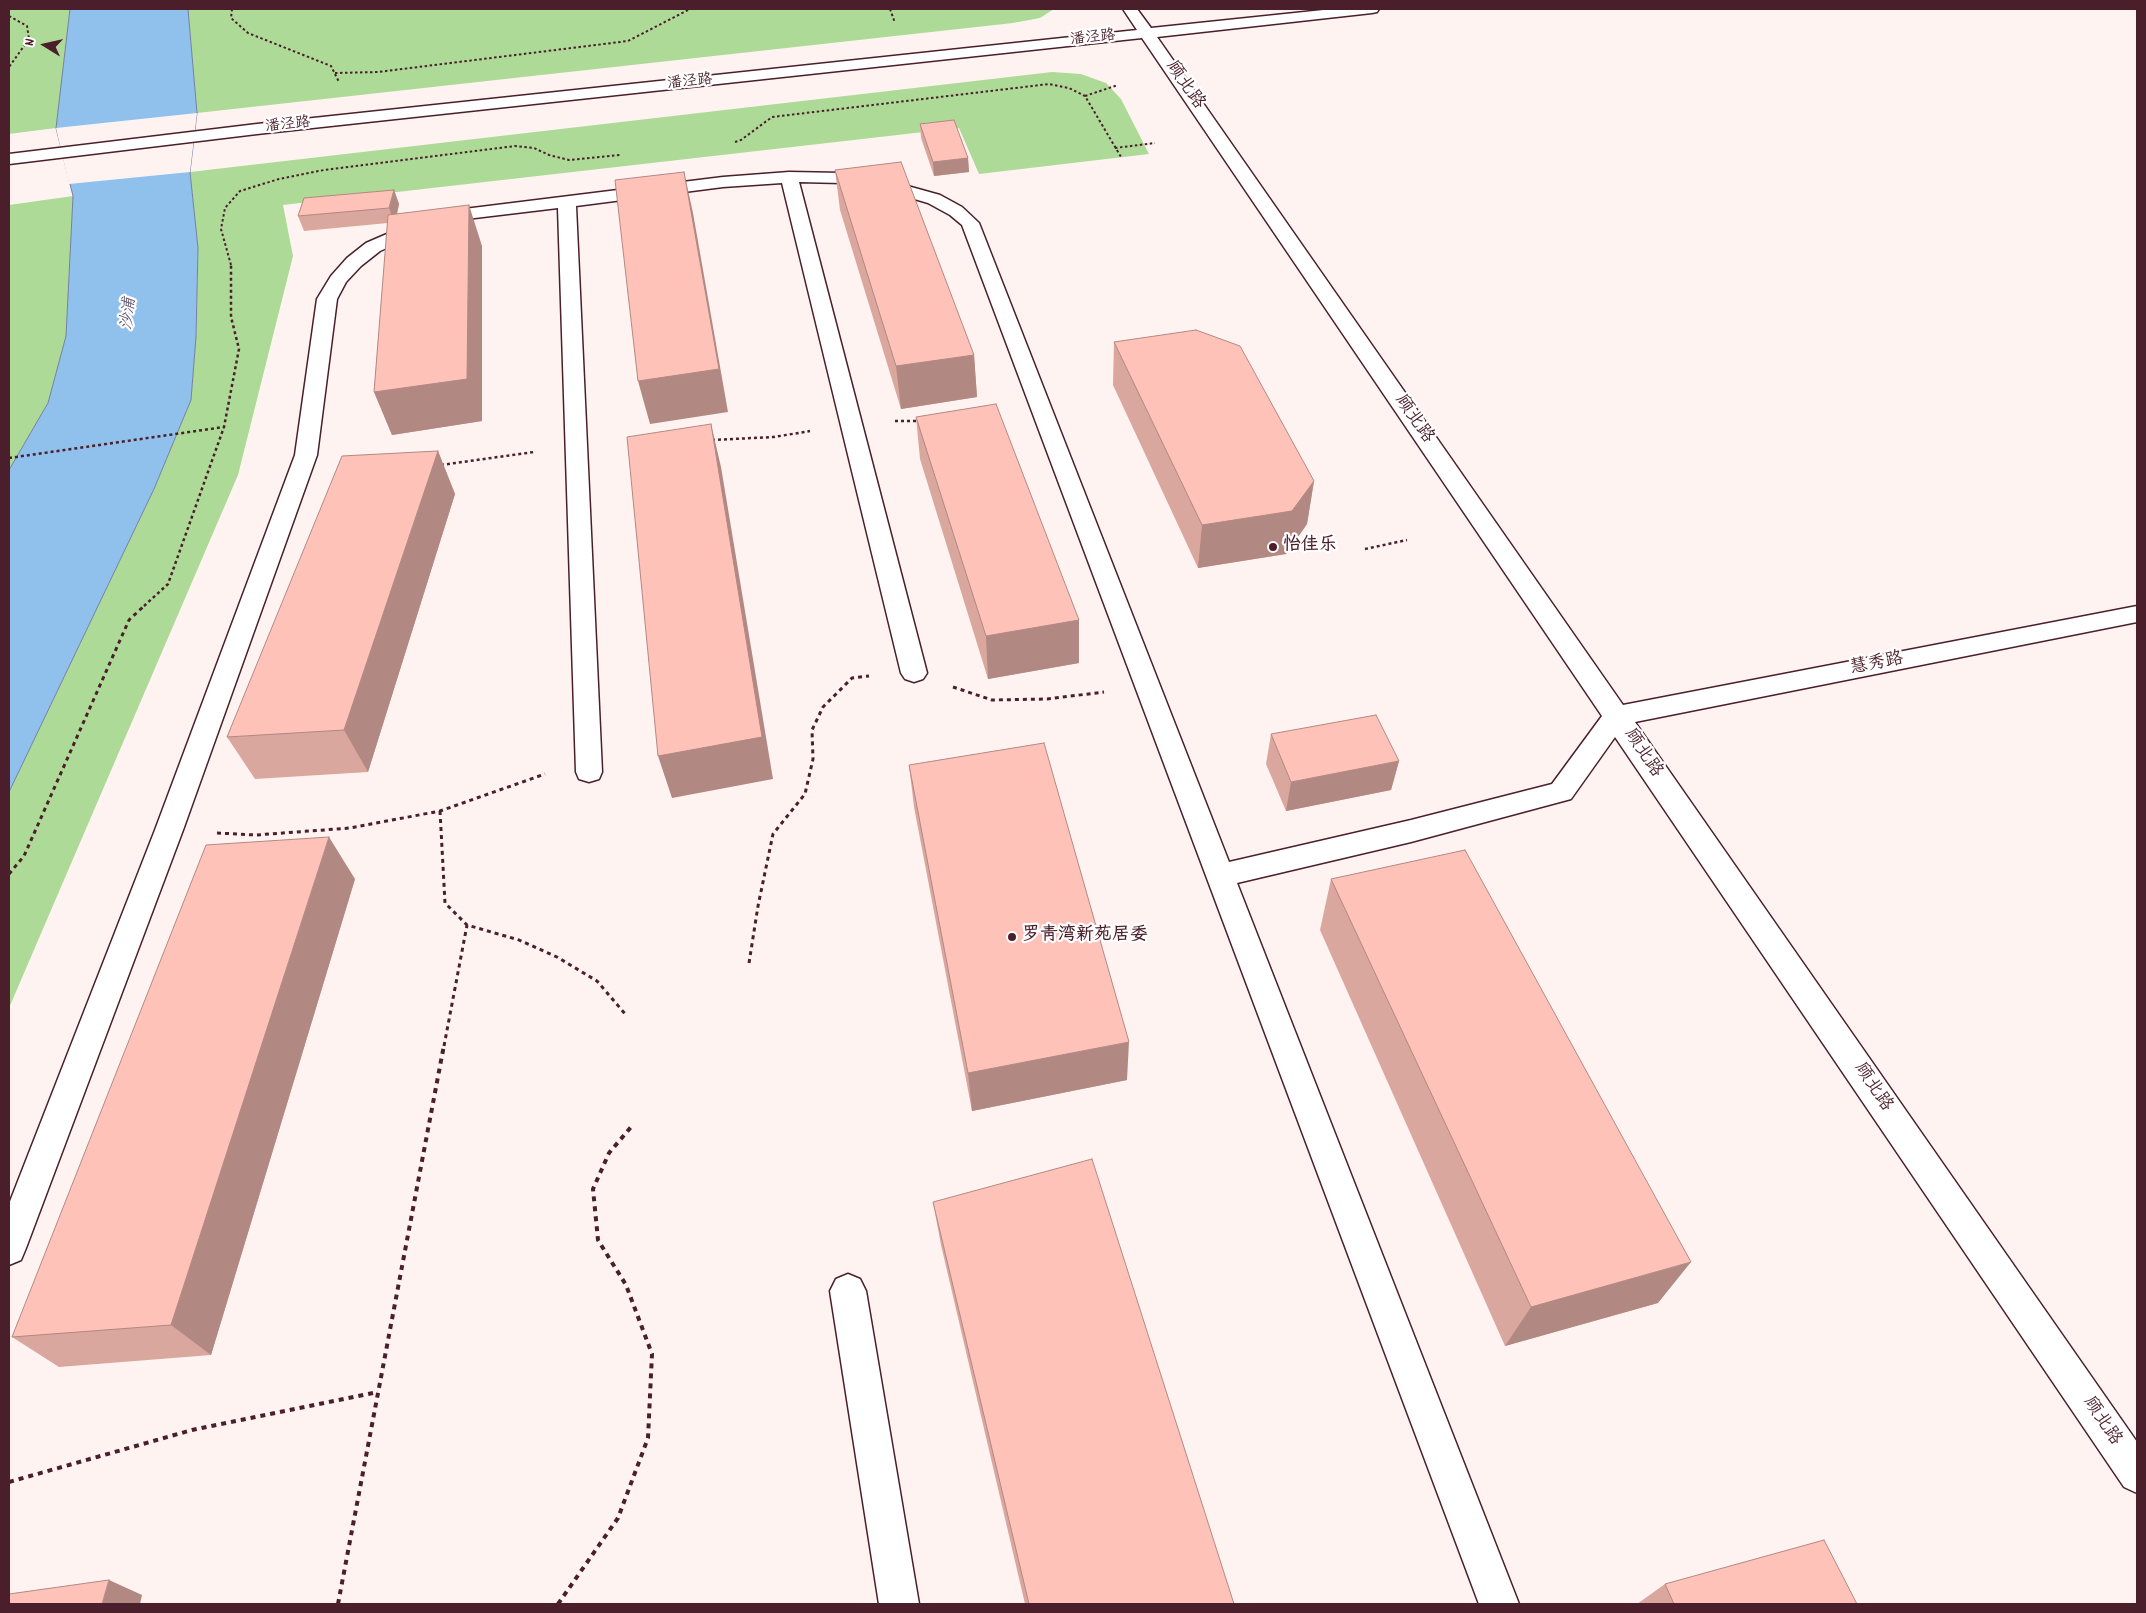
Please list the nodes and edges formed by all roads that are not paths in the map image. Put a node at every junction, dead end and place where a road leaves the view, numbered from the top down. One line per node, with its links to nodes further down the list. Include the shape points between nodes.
1 (1130, 9): 3 (street, 顾北路)
2 (1372, 9): 3 (street, 潘泾路)
3 (1148, 34): 4 (street, 潘泾路, via 257,129); 9 (street, 顾北路)
4 (9, 159)
5 (789, 178): 6 (street, via 723,182); 8 (street); 11 (street, via 842,178 904,190 934,199 970,223)
6 (567, 203): 10 (street); 12 (street, via 456,215 423,225 373,247 338,280 327,299 306,455 169,830)
7 (2137, 614): 9 (street, 慧秀路)
8 (914, 673)
9 (1616, 716): 11 (street, via 1561,792); 14 (street, 顾北路)
10 (589, 765)
11 (1220, 876): 16 (street)
12 (9, 1248)
13 (848, 1291): 15 (street)
14 (2137, 1474)
15 (899, 1604)
16 (1499, 1604)

